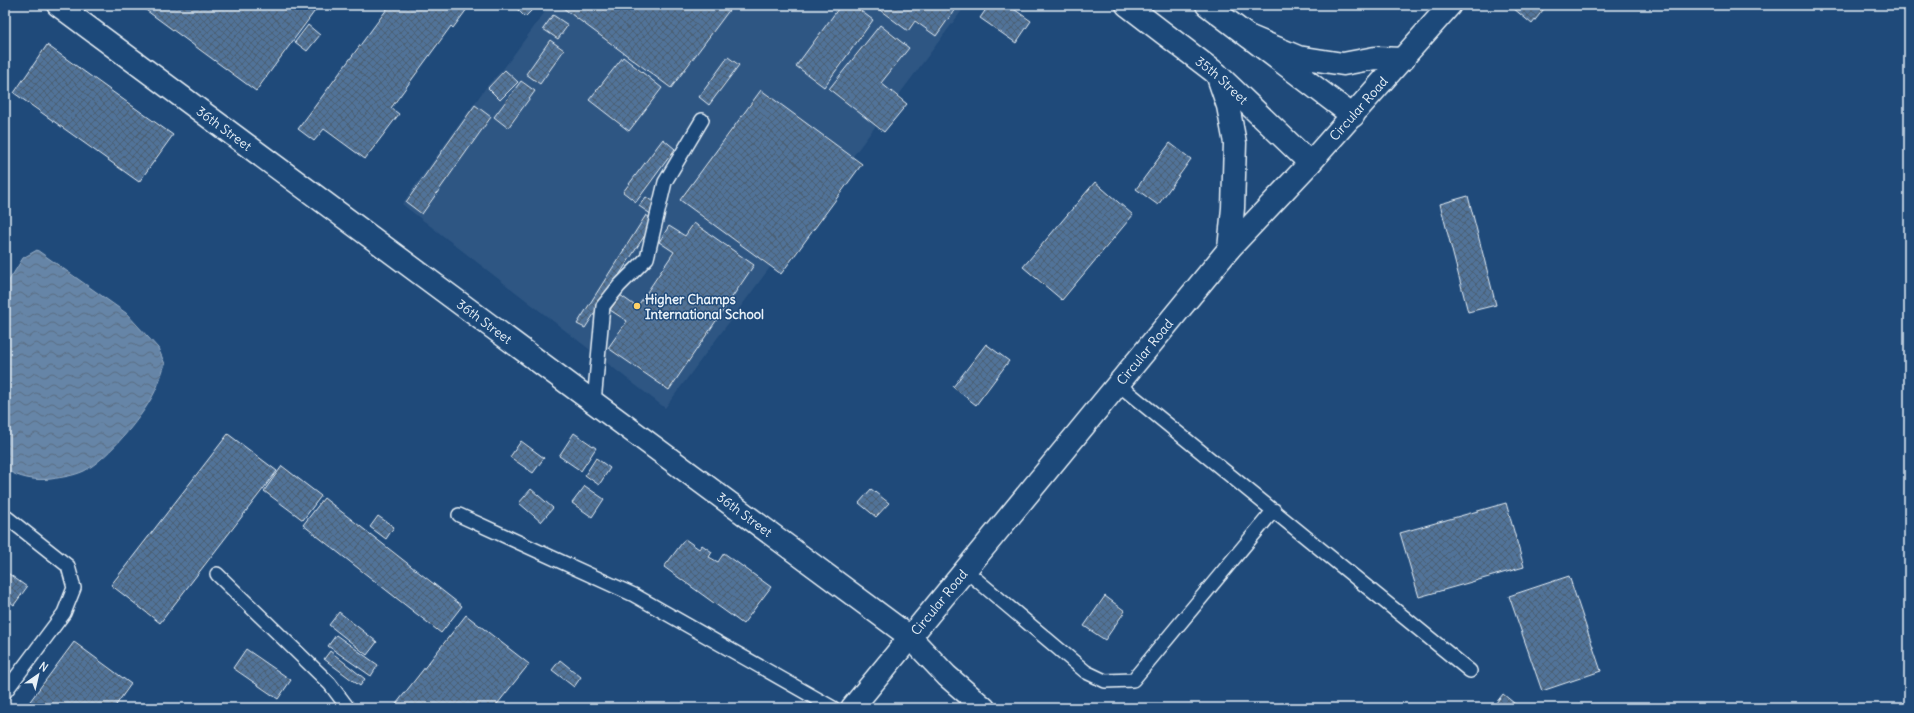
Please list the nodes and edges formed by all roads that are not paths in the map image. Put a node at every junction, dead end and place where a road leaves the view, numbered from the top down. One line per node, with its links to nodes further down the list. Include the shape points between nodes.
1 (58, 5): 13 (main road, 36th Street)
2 (1127, 5): 7 (main road, 35th Street)
3 (1207, 5): 5 (main road)
4 (1450, 5): 6 (main road, Circular Road)
5 (1248, 36): 6 (main road, via 1298,57 1343,64 1375,58); 8 (main road)
6 (1404, 58): 8 (main road, Circular Road)
7 (1217, 74): 10 (main road, 35th Street); 11 (main road, via 1228,106 1235,143)
8 (1353, 116): 10 (main road, Circular Road)
9 (702, 120): 13 (lane, via 665,182 647,258 603,306)
10 (1310, 163): 11 (main road, Circular Road)
11 (1229, 249): 12 (main road, Circular Road)
12 (1118, 384): 14 (lane); 17 (main road, Circular Road)
13 (594, 402): 19 (main road, 36th Street)
14 (1274, 510): 17 (lane, via 1133,680 1105,681 1086,672); 20 (lane)
15 (459, 515): 23 (lane, via 634,595)
16 (5, 516): 21 (lane, via 68,566 74,588 64,613)
17 (965, 570): 19 (main road, Circular Road)
18 (217, 574): 22 (lane, via 330,684)
19 (910, 637): 24 (main road, Circular Road); 25 (main road, 36th Street, via 947,676)
20 (1470, 671)
21 (5, 692)
22 (348, 708)
23 (834, 708)
24 (852, 708)
25 (984, 708)

